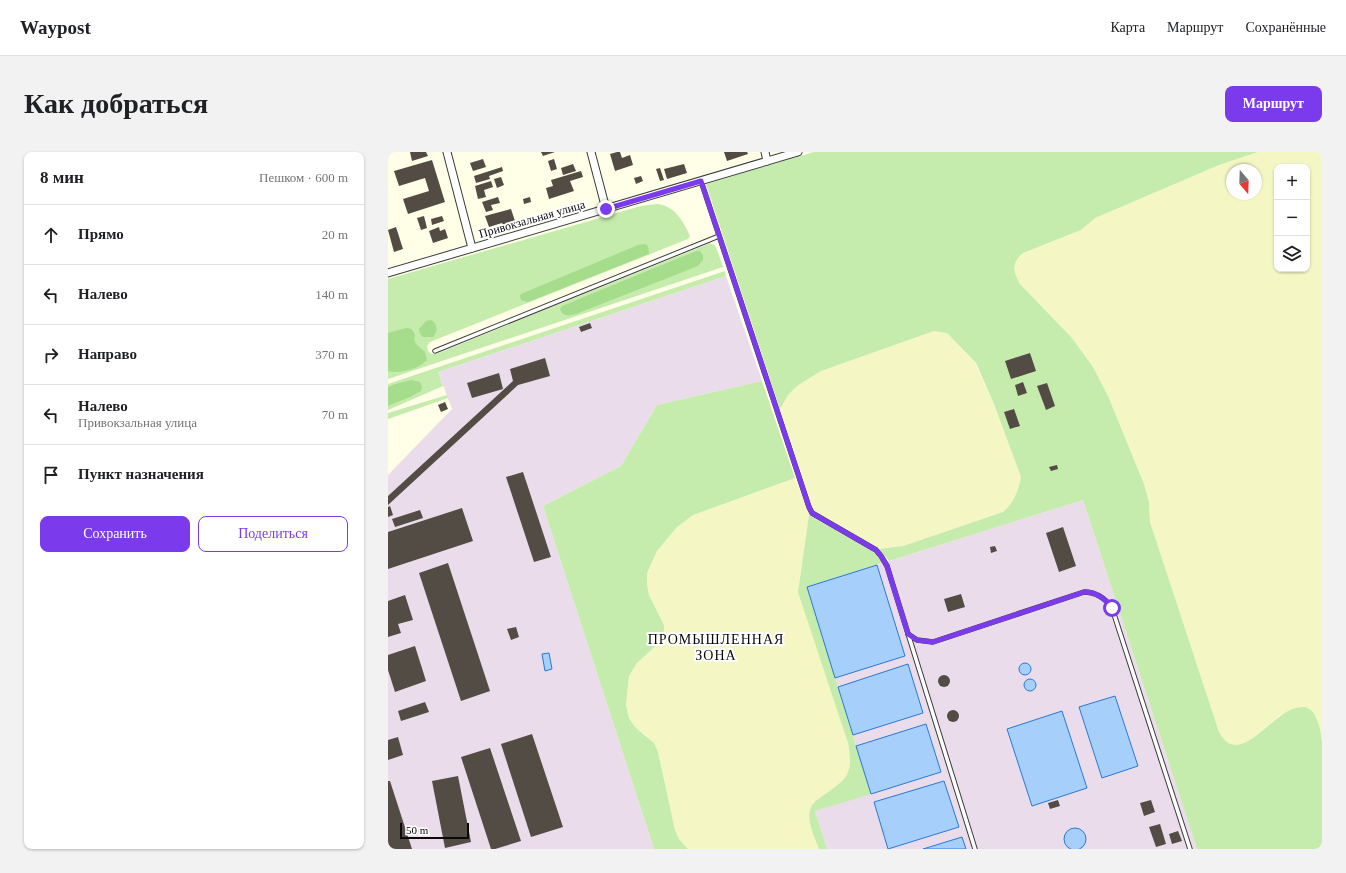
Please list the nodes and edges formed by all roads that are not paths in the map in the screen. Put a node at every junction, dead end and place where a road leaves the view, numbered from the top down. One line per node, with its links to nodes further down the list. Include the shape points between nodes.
1 (447, 152): 9 (street)
2 (591, 152): 7 (street)
3 (765, 152): 5 (street)
4 (798, 152): 5 (street, Привокзальная улица)
5 (767, 161): 6 (street, Привокзальная улица)
6 (701, 181): 7 (street, Привокзальная улица); 8 (lane)
7 (606, 209): 9 (street, Привокзальная улица)
8 (719, 236): 11 (lane); 12 (lane, via 809,507 812,513 876,550 881,556 887,566)
9 (472, 248): 10 (street, Привокзальная улица)
10 (388, 273)
11 (435, 351)
12 (908, 634): 13 (lane); 14 (lane, via 917,640 933,642 1084,592 1096,594 1106,600 1112,608)
13 (975, 849)
14 (1190, 849)

